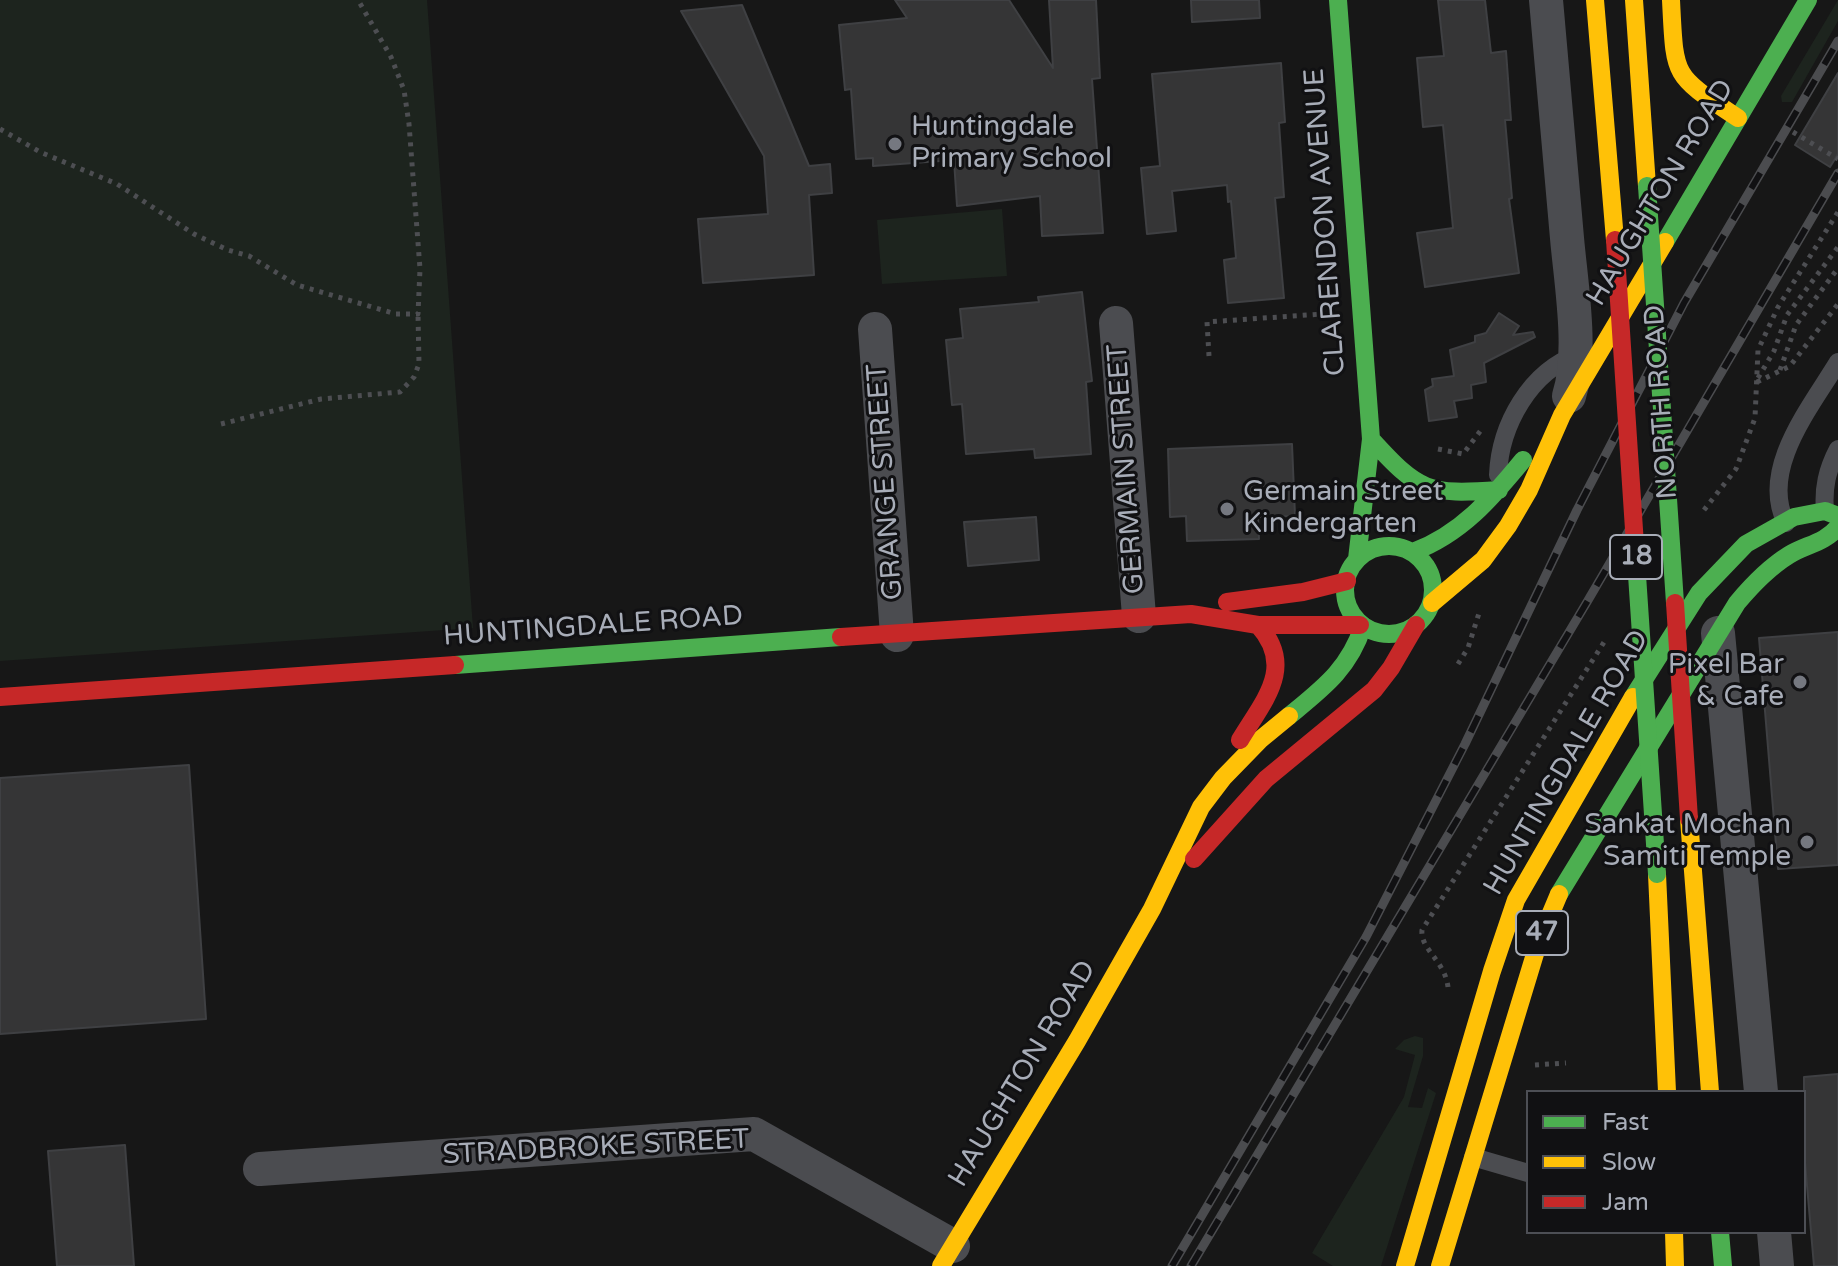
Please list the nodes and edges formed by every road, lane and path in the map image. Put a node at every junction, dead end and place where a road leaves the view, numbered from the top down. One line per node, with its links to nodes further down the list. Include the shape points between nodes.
1 (358, 0): 16 (path, via 404,90 420,269)
2 (1338, 0): 27 (main road, CLARENDON AVENUE)
3 (1546, 0): 20 (street, via 1572,288)
4 (1595, 0): 50 (main road, NORTH ROAD / 18, bridge, via 1657,874)
5 (1634, 0): 51 (main road, NORTH ROAD / 18, bridge)
6 (1671, 0): 8 (main road, via 1681,74)
7 (1808, 0): 8 (main road, HAUGHTON ROAD)
8 (1738, 118): 20 (main road, HAUGHTON ROAD)
9 (0, 129): 16 (path, via 117,184 194,234 249,256 297,285 396,314)
10 (1793, 132): 11 (path)
11 (1838, 159)
12 (1838, 212): 24 (path, via 1778,307 1758,350)
13 (1838, 247): 24 (path, via 1787,315)
14 (1838, 268): 23 (path, via 1796,325)
15 (1838, 304): 23 (path, via 1790,366)
16 (418, 314): 26 (path, via 419,364 400,392 321,399)
17 (1322, 314): 21 (path, via 1207,322)
18 (1116, 323): 41 (street, GERMAIN STREET)
19 (875, 329): 46 (street, GRANGE STREET)
20 (1589, 351): 25 (street); 31 (lane, via 1541,376 1514,415 1500,455)
21 (1209, 356)
22 (1838, 362): 33 (lane, via 1784,460 1779,487)
23 (1780, 370): 24 (path)
24 (1755, 383): 29 (path, via 1755,418)
25 (1562, 415): 31 (main road); 39 (main road, via 1508,526 1483,560)
26 (221, 424)
27 (1371, 439): 30 (main road, CLARENDON AVENUE); 31 (main road, via 1402,474 1425,490); 37 (main road, CLARENDON AVENUE)
28 (1838, 449): 32 (lane, via 1828,468 1824,498)
29 (1736, 469)
30 (1385, 480)
31 (1499, 490): 35 (main road, via 1444,539)
32 (1832, 514): 33 (main road, HUNTINGDALE ROAD / 47, via 1808,513); 34 (lane)
33 (1784, 521): 36 (lane); 53 (main road, HUNTINGDALE ROAD / 47, via 1746,544 1699,593 1617,721 1516,900)
34 (1835, 531): 36 (main road, HUNTINGDALE ROAD / 47)
35 (1409, 546): 37 (main road, via 1373,548); 39 (main road, via 1430,571)
36 (1800, 549): 45 (main road, HUNTINGDALE ROAD / 47, via 1751,586)
37 (1357, 559): 38 (main road)
38 (1347, 581): 40 (main road, HUNTINGDALE ROAD, via 1228,602); 43 (main road, via 1351,612)
39 (1432, 603): 44 (main road)
40 (1191, 614): 41 (main road, HUNTINGDALE ROAD); 42 (main road, HUNTINGDALE ROAD)
41 (1139, 616): 46 (main road, HUNTINGDALE ROAD)
42 (1258, 625): 43 (main road, HUNTINGDALE ROAD); 48 (main road, via 1275,648 1274,681)
43 (1361, 625): 44 (main road, via 1387,633); 48 (main road, HAUGHTON ROAD, via 1357,644 1337,676 1261,739)
44 (1416, 625): 49 (main road, HAUGHTON ROAD, via 1374,690 1266,779)
45 (1718, 633): 52 (street); 54 (main road, HUNTINGDALE ROAD / 47, via 1553,905)
46 (897, 635): 47 (main road, HUNTINGDALE ROAD)
47 (0, 697)
48 (1209, 795): 49 (main road, HAUGHTON ROAD)
49 (1152, 909): 60 (main road, HAUGHTON ROAD)
50 (1667, 1090)
51 (1710, 1090)
52 (1761, 1090)
53 (1440, 1146): 54 (lane); 61 (main road, HUNTINGDALE ROAD / 47)
54 (1473, 1156): 56 (lane); 62 (main road, HUNTINGDALE ROAD / 47)
55 (260, 1169): 60 (street, STRADBROKE STREET, via 754,1134)
56 (1526, 1172)
57 (1674, 1234): 63 (main road)
58 (1720, 1234): 64 (main road)
59 (1774, 1234): 65 (street)
60 (947, 1256)
61 (1405, 1266)
62 (1440, 1266)
63 (1675, 1266)
64 (1723, 1266)
65 (1777, 1266)

